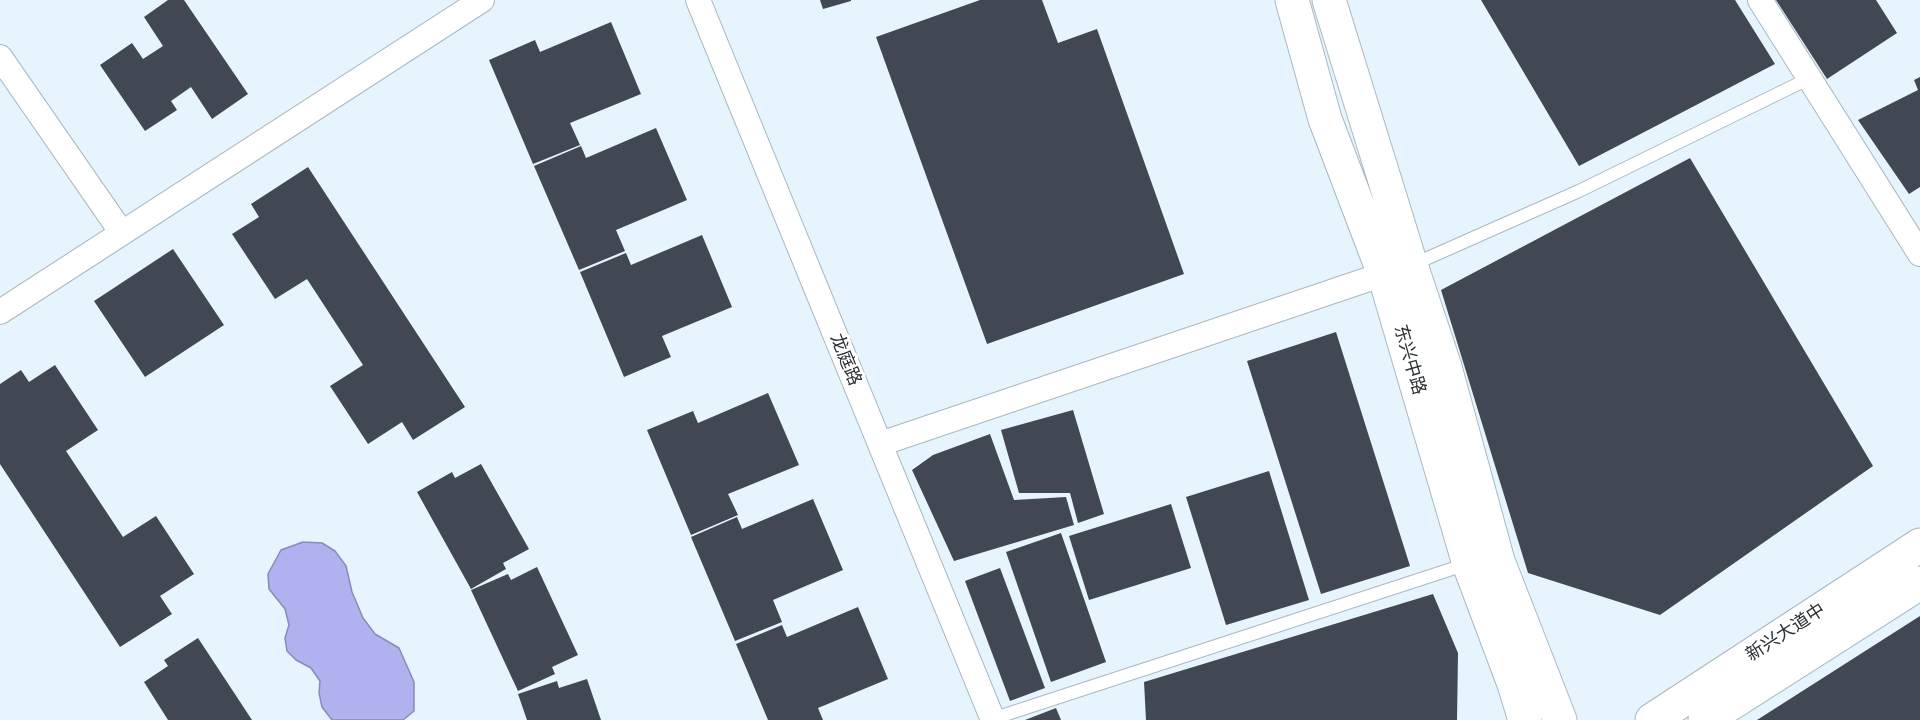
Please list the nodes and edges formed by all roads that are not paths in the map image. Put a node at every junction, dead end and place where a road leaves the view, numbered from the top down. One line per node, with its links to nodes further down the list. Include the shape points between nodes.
1 (482, 0): 8 (street)
2 (698, 0): 12 (street, 龙庭路)
3 (1292, 0): 10 (main road, 东兴中路, via 1325,119)
4 (1329, 0): 10 (main road, 东兴中路)
5 (1760, 0): 7 (street)
6 (0, 57): 8 (street)
7 (1810, 78): 9 (street); 10 (lane, via 1579,191)
8 (122, 233): 11 (street)
9 (1920, 254)
10 (1398, 270): 12 (street); 14 (main road, 东兴中路); 18 (main road, 东兴中路, via 1445,367 1498,561)
11 (0, 312)
12 (880, 444): 16 (street, 龙庭路)
13 (1920, 545): 19 (main road, 新兴大道中)
14 (1469, 564): 16 (lane); 17 (main road, 东兴中路)
15 (1920, 583): 20 (main road, 新兴大道中)
16 (992, 720)
17 (1525, 720)
18 (1560, 720)
19 (1652, 720)
20 (1705, 720)

